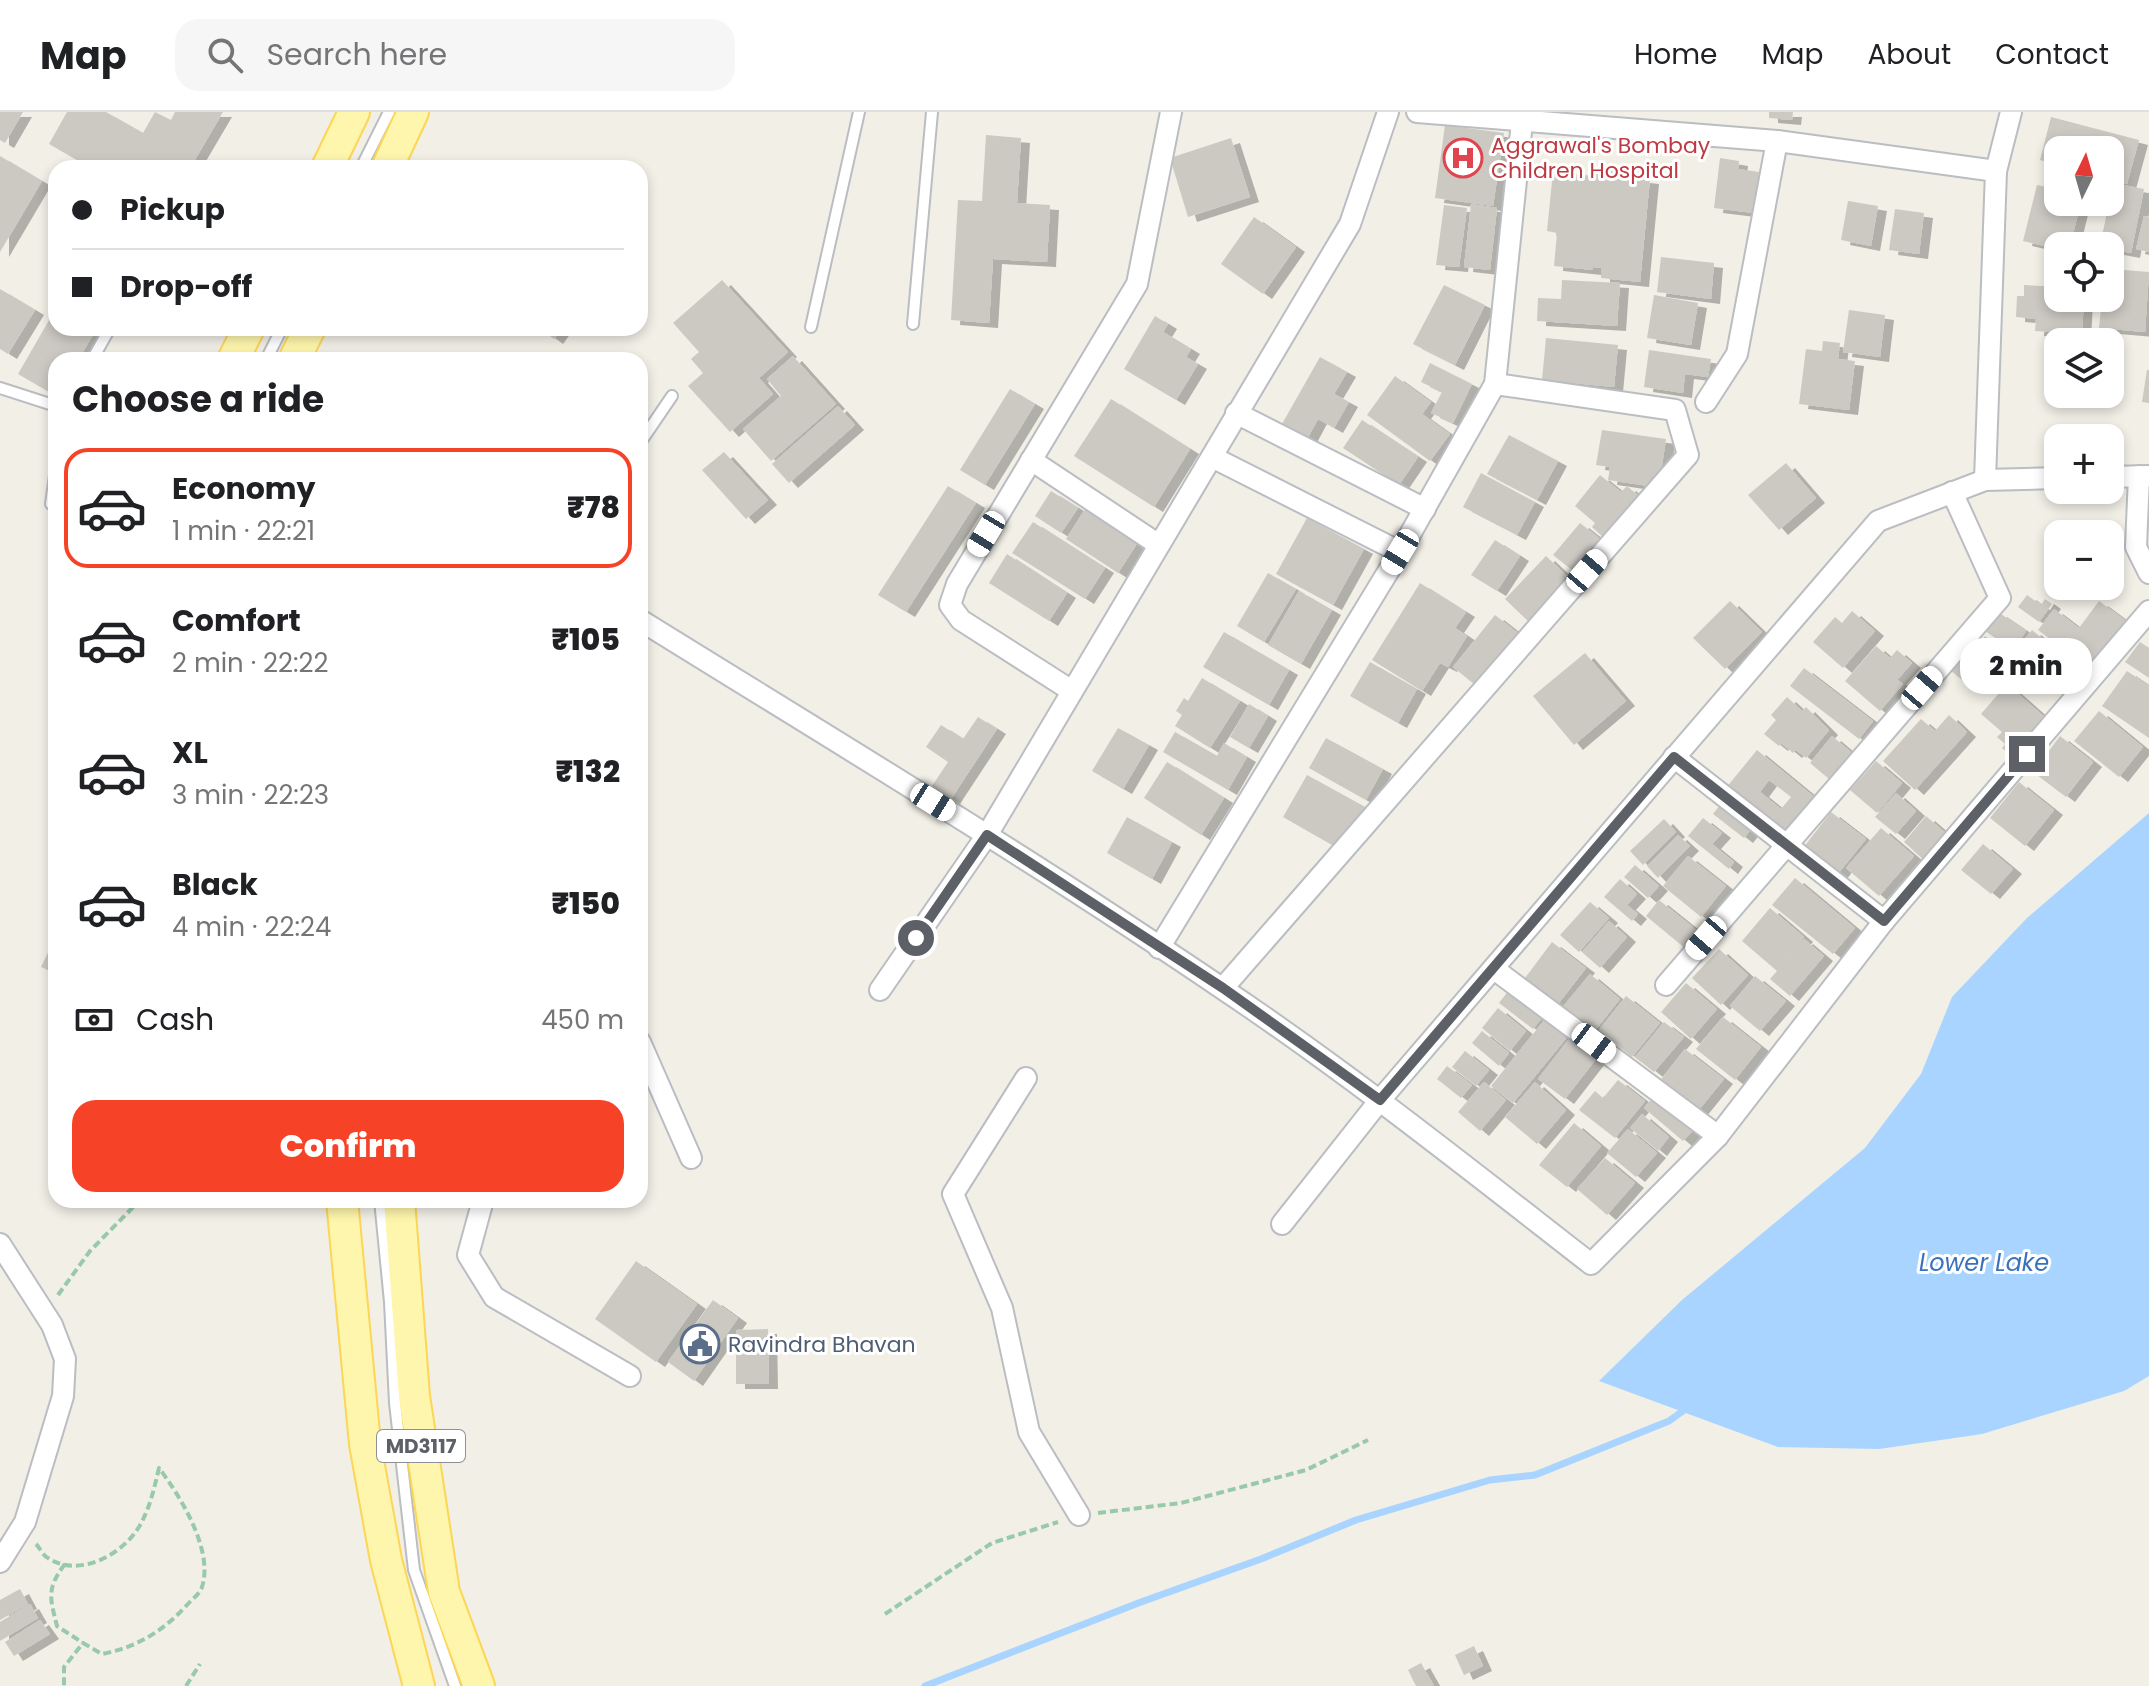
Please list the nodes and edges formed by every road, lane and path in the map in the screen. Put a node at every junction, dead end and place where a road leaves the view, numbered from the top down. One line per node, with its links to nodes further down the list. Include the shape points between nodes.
1 (354, 112): 12 (main road)
2 (389, 112): 13 (lane)
3 (413, 112): 14 (main road)
4 (859, 112): 17 (lane)
5 (932, 112): 16 (lane)
6 (1171, 112): 26 (street, via 1137,284)
7 (1388, 112): 23 (street, via 1350,224)
8 (1417, 112): 10 (street)
9 (2011, 112): 15 (street)
10 (1522, 122): 11 (street); 18 (street)
11 (1777, 141): 15 (street); 21 (street, via 1737,354)
12 (331, 160)
13 (365, 160)
14 (391, 160)
15 (1996, 171): 30 (street)
16 (913, 324)
17 (811, 327)
18 (1495, 384): 32 (street); 46 (street, via 1675,410 1688,455)
19 (0, 388): 22 (lane)
20 (672, 396): 24 (lane)
21 (1706, 402)
22 (48, 403)
23 (1236, 413): 25 (street); 32 (street)
24 (648, 431)
25 (1212, 457): 33 (street); 34 (street)
26 (1031, 460): 33 (street); 38 (street, via 957,584 950,605 961,620)
27 (2144, 476): 28 (street); 35 (street, via 2136,547)
28 (2124, 477)
29 (2044, 478): 30 (street)
30 (1985, 480): 31 (street)
31 (1952, 492): 39 (street, via 1878,521); 41 (street, via 2000,598)
32 (1425, 509): 34 (street)
33 (1159, 545): 38 (street)
34 (1400, 552): 43 (street)
35 (2149, 573)
36 (2149, 611): 42 (street)
37 (648, 625): 40 (street)
38 (1072, 691): 40 (street)
39 (1674, 757): 41 (street); 44 (street)
40 (987, 835): 43 (street); 47 (street)
41 (1786, 845): 42 (street); 45 (street)
42 (1884, 921): 51 (street)
43 (1159, 948): 46 (street)
44 (1494, 969): 50 (street); 51 (street)
45 (1666, 985)
46 (1223, 988): 50 (street)
47 (880, 990)
48 (648, 1060): 52 (street)
49 (1026, 1078): 63 (street, via 953,1194 1002,1308 1029,1432)
50 (1380, 1100): 51 (street, via 1591,1264); 58 (street)
51 (1718, 1136)
52 (691, 1158)
53 (132, 1208): 60 (path, via 90,1251 58,1295)
54 (343, 1208): 72 (main road, MD3117, via 365,1444 386,1560)
55 (381, 1208): 73 (lane, via 414,1570)
56 (400, 1208): 74 (main road, MD3117, via 414,1396 444,1592)
57 (481, 1208): 61 (street, via 468,1255 494,1297)
58 (1282, 1224)
59 (0, 1244): 60 (street)
60 (52, 1325): 64 (street, via 65,1359 63,1396)
61 (630, 1376)
62 (1368, 1440): 63 (path, via 1306,1470 1181,1503)
63 (1079, 1515): 67 (path, via 992,1543)
64 (25, 1522): 65 (street); 66 (path, via 47,1558)
65 (0, 1562)
66 (65, 1564): 68 (path, via 50,1589 51,1600 57,1626); 68 (path, via 91,1565 137,1531 152,1502 159,1468 184,1502 203,1558 202,1589 155,1634 130,1648 102,1654)
67 (885, 1614)
68 (83, 1643): 70 (path, via 64,1667)
69 (200, 1664): 71 (path)
70 (64, 1686)
71 (186, 1686)
72 (419, 1686)
73 (455, 1686)
74 (479, 1686)

